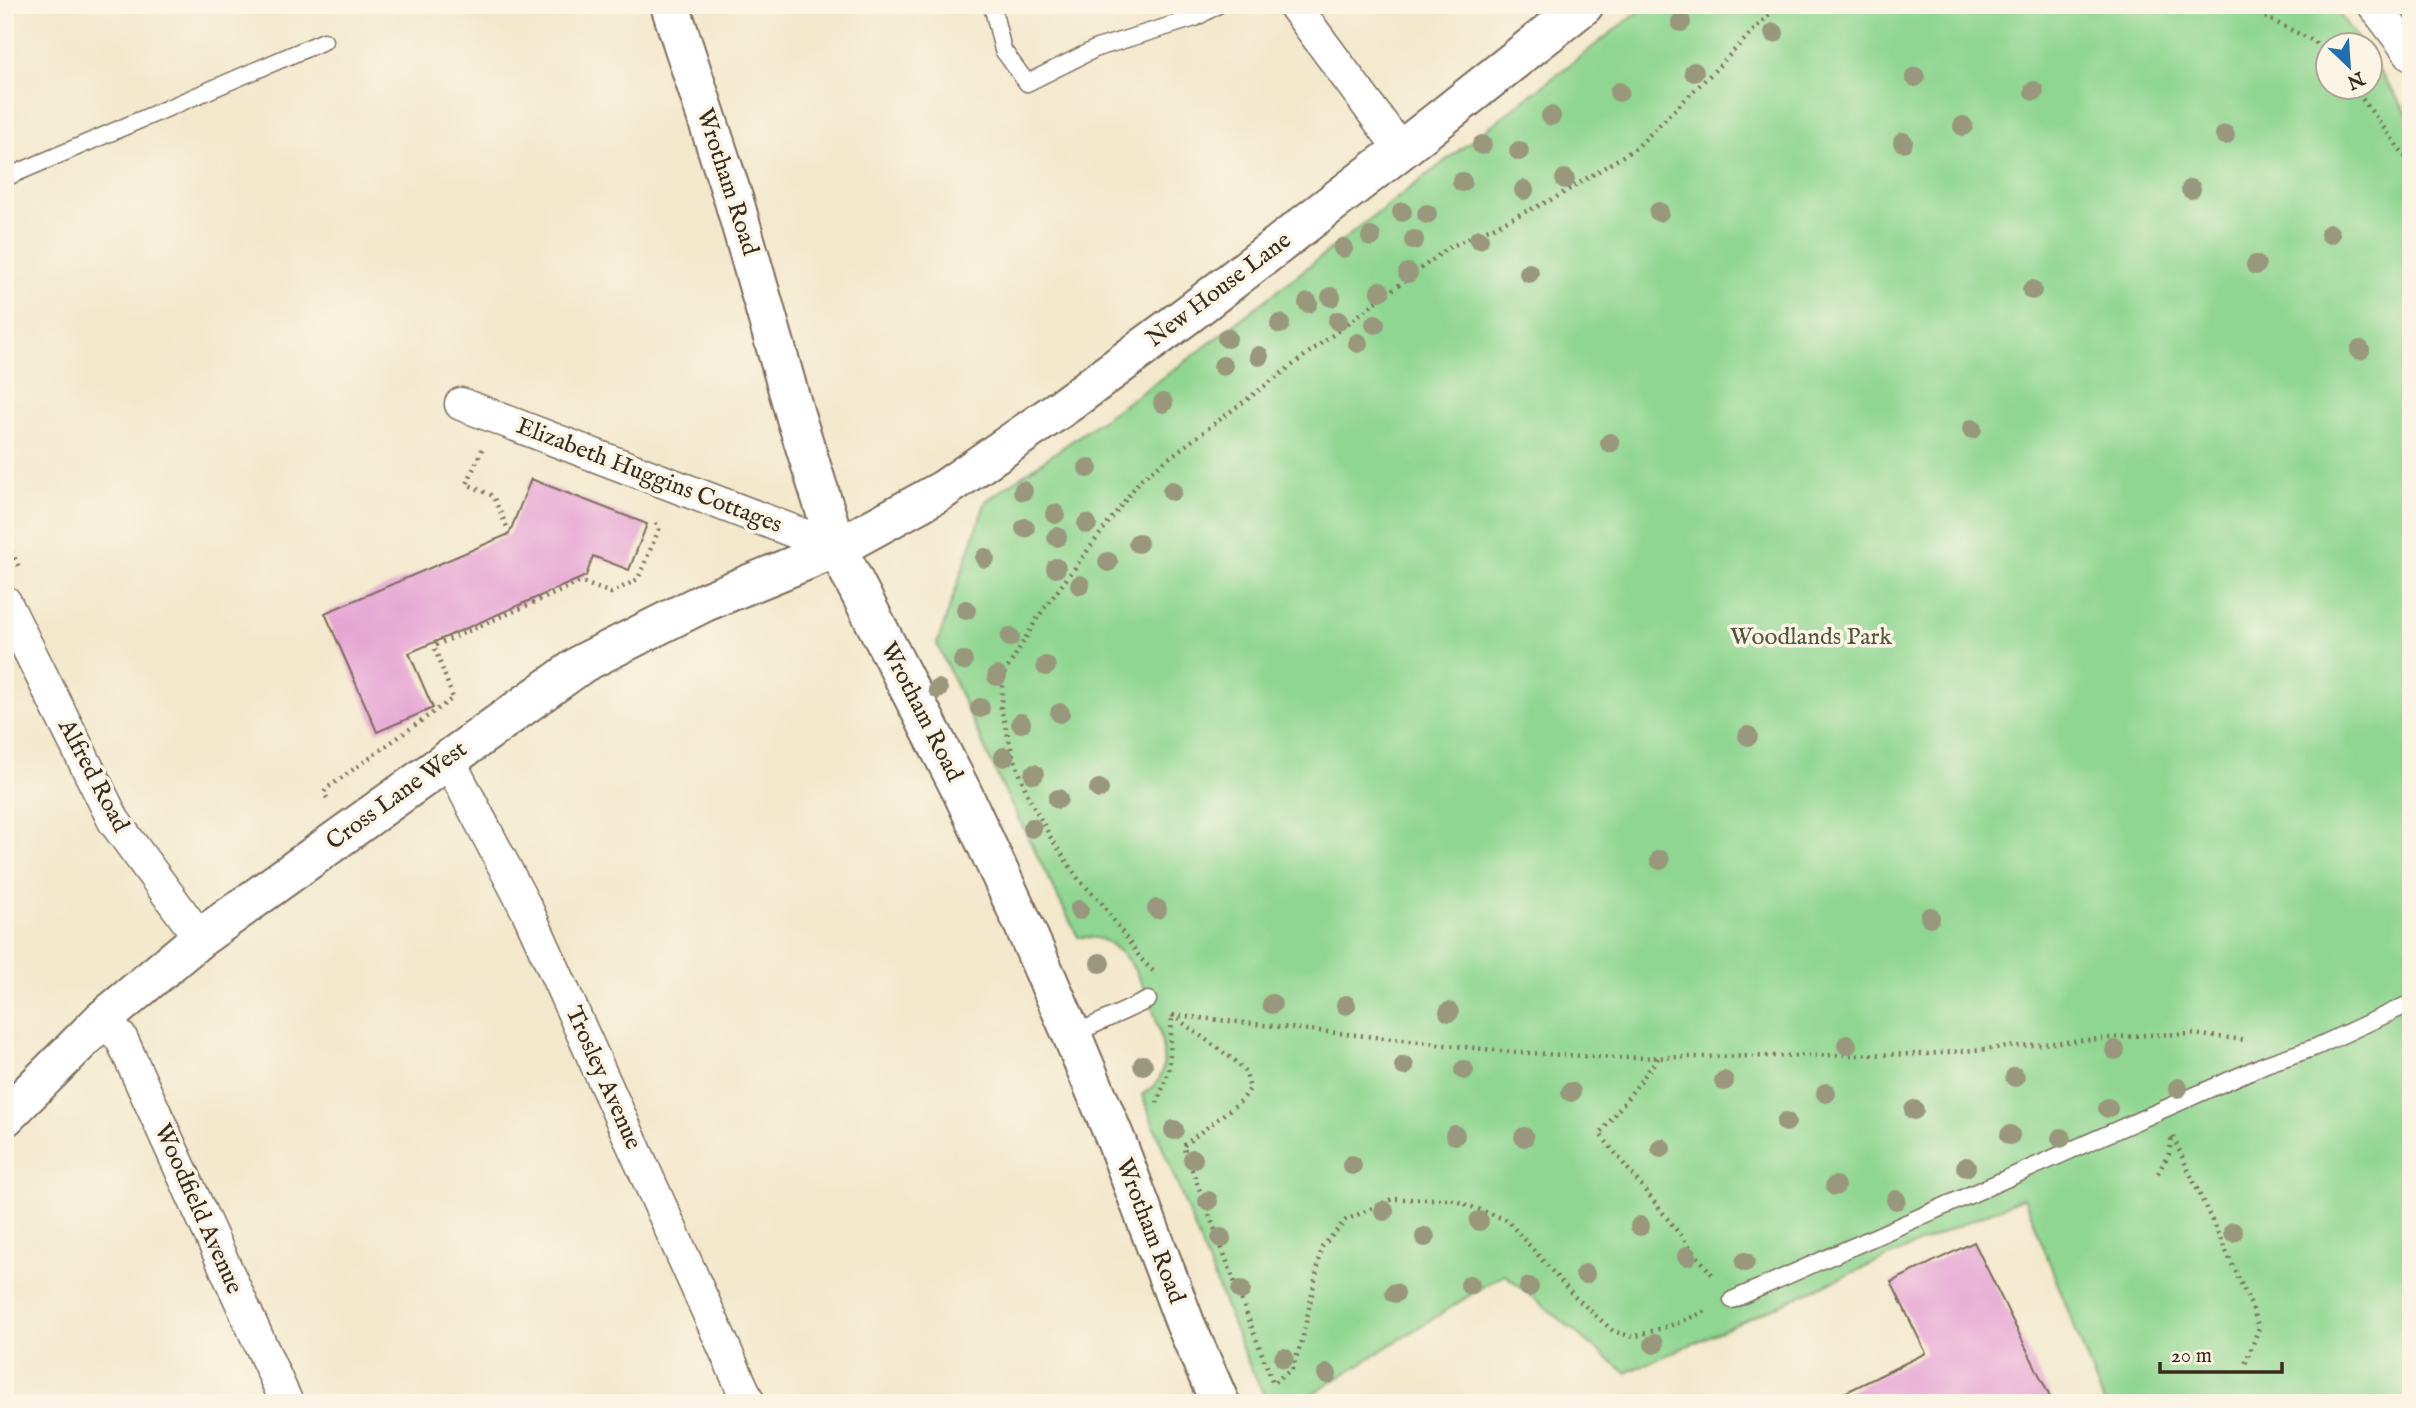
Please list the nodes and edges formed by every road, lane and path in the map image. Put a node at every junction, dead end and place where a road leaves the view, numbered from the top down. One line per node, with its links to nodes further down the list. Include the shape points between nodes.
1 (670, 5): 21 (street, Wrotham Road, via 734,201)
2 (992, 5): 3 (lane, via 1003,50 1027,83 1097,48 1195,18)
3 (1218, 5)
4 (1294, 5): 13 (street)
5 (1584, 5): 13 (street, New House Lane)
6 (1778, 5): 27 (path, via 1636,148 1555,198 1448,248 1141,480 1038,617 1003,676 1001,708 1012,752 1028,796 1051,838 1079,880)
7 (2240, 5): 10 (path)
8 (2374, 5): 11 (street)
9 (324, 41): 15 (lane)
10 (2314, 41)
11 (2411, 54)
12 (2364, 102): 14 (path)
13 (1401, 150): 21 (street, New House Lane, via 1068,404 943,490)
14 (2411, 164)
15 (5, 178)
16 (461, 404): 21 (street, Elizabeth Huggins Cottages)
17 (486, 440): 19 (path, via 467,484 493,496)
18 (650, 515): 25 (path, via 659,528 638,579 611,593 581,582 434,646 453,698 326,789)
19 (507, 527)
20 (5, 539): 22 (path)
21 (837, 548): 24 (street, Cross Lane West, via 705,602 583,663); 32 (street, Wrotham Road, via 962,792)
22 (23, 576)
23 (5, 602): 26 (street, Alfred Road, via 114,821)
24 (448, 759): 26 (street, Cross Lane West); 43 (street, Trosley Avenue, via 528,912)
25 (330, 803)
26 (200, 938): 31 (street, Cross Lane West)
27 (1156, 974)
28 (1148, 1000): 32 (lane)
29 (2411, 1003): 34 (lane)
30 (1172, 1014): 35 (path, via 1511,1052); 37 (path, via 1169,1072); 40 (path, via 1246,1073 1250,1089 1242,1100 1183,1146 1273,1383 1293,1369 1322,1247 1346,1220 1392,1199 1451,1199 1507,1220 1574,1296 1613,1331 1633,1337)
31 (102, 1020): 38 (street, Cross Lane West); 42 (street, Woodfield Avenue, via 121,1038)
32 (1072, 1035): 44 (street, Wrotham Road)
33 (2248, 1040): 35 (path, via 2145,1035 1928,1054)
34 (2298, 1054): 36 (lane); 40 (lane, via 2266,1064)
35 (1658, 1058): 40 (path, via 1600,1134)
36 (2304, 1070)
37 (1157, 1103)
38 (5, 1117)
39 (2158, 1173): 41 (path, via 2169,1154 2172,1135 2259,1328)
40 (1732, 1300)
41 (2244, 1367)
42 (287, 1403)
43 (749, 1403)
44 (1220, 1403)

